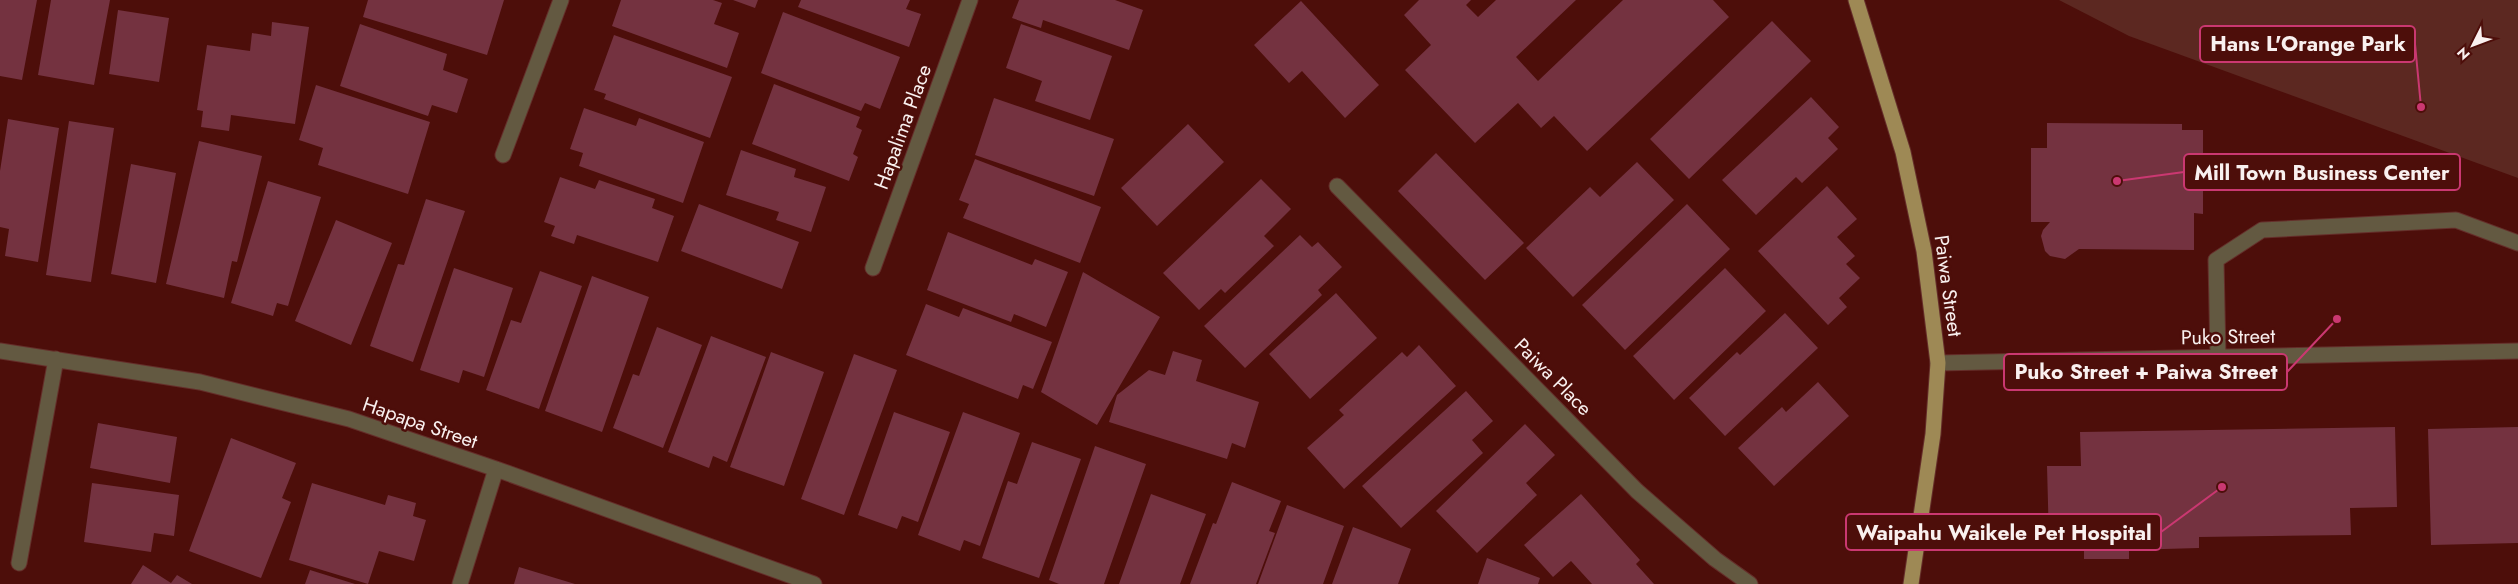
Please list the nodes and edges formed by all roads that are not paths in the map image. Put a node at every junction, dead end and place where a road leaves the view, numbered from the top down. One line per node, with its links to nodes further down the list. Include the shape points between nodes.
1 (561, 0): 4 (street)
2 (970, 0): 7 (street, Hapalima Place)
3 (1856, 0): 12 (main road, Paiwa Street, via 1903,152 1924,251)
4 (503, 155)
5 (1337, 186): 18 (street, Paiwa Place, via 1637,491 1715,559)
6 (2518, 243): 10 (street, via 2456,220 2262,230 2216,260)
7 (873, 268)
8 (0, 351): 11 (street, Hapapa Street)
9 (2518, 351): 10 (street, Puko Street)
10 (2218, 358): 12 (street, Puko Street)
11 (56, 359): 13 (street, Hapapa Street, via 200,382 348,419); 14 (street)
12 (1938, 363): 15 (main road, Paiwa Street, via 1933,434)
13 (496, 469): 16 (street); 17 (street, Hapapa Street)
14 (19, 563)
15 (1913, 582)
16 (460, 584)
17 (814, 584)
18 (1750, 584)

